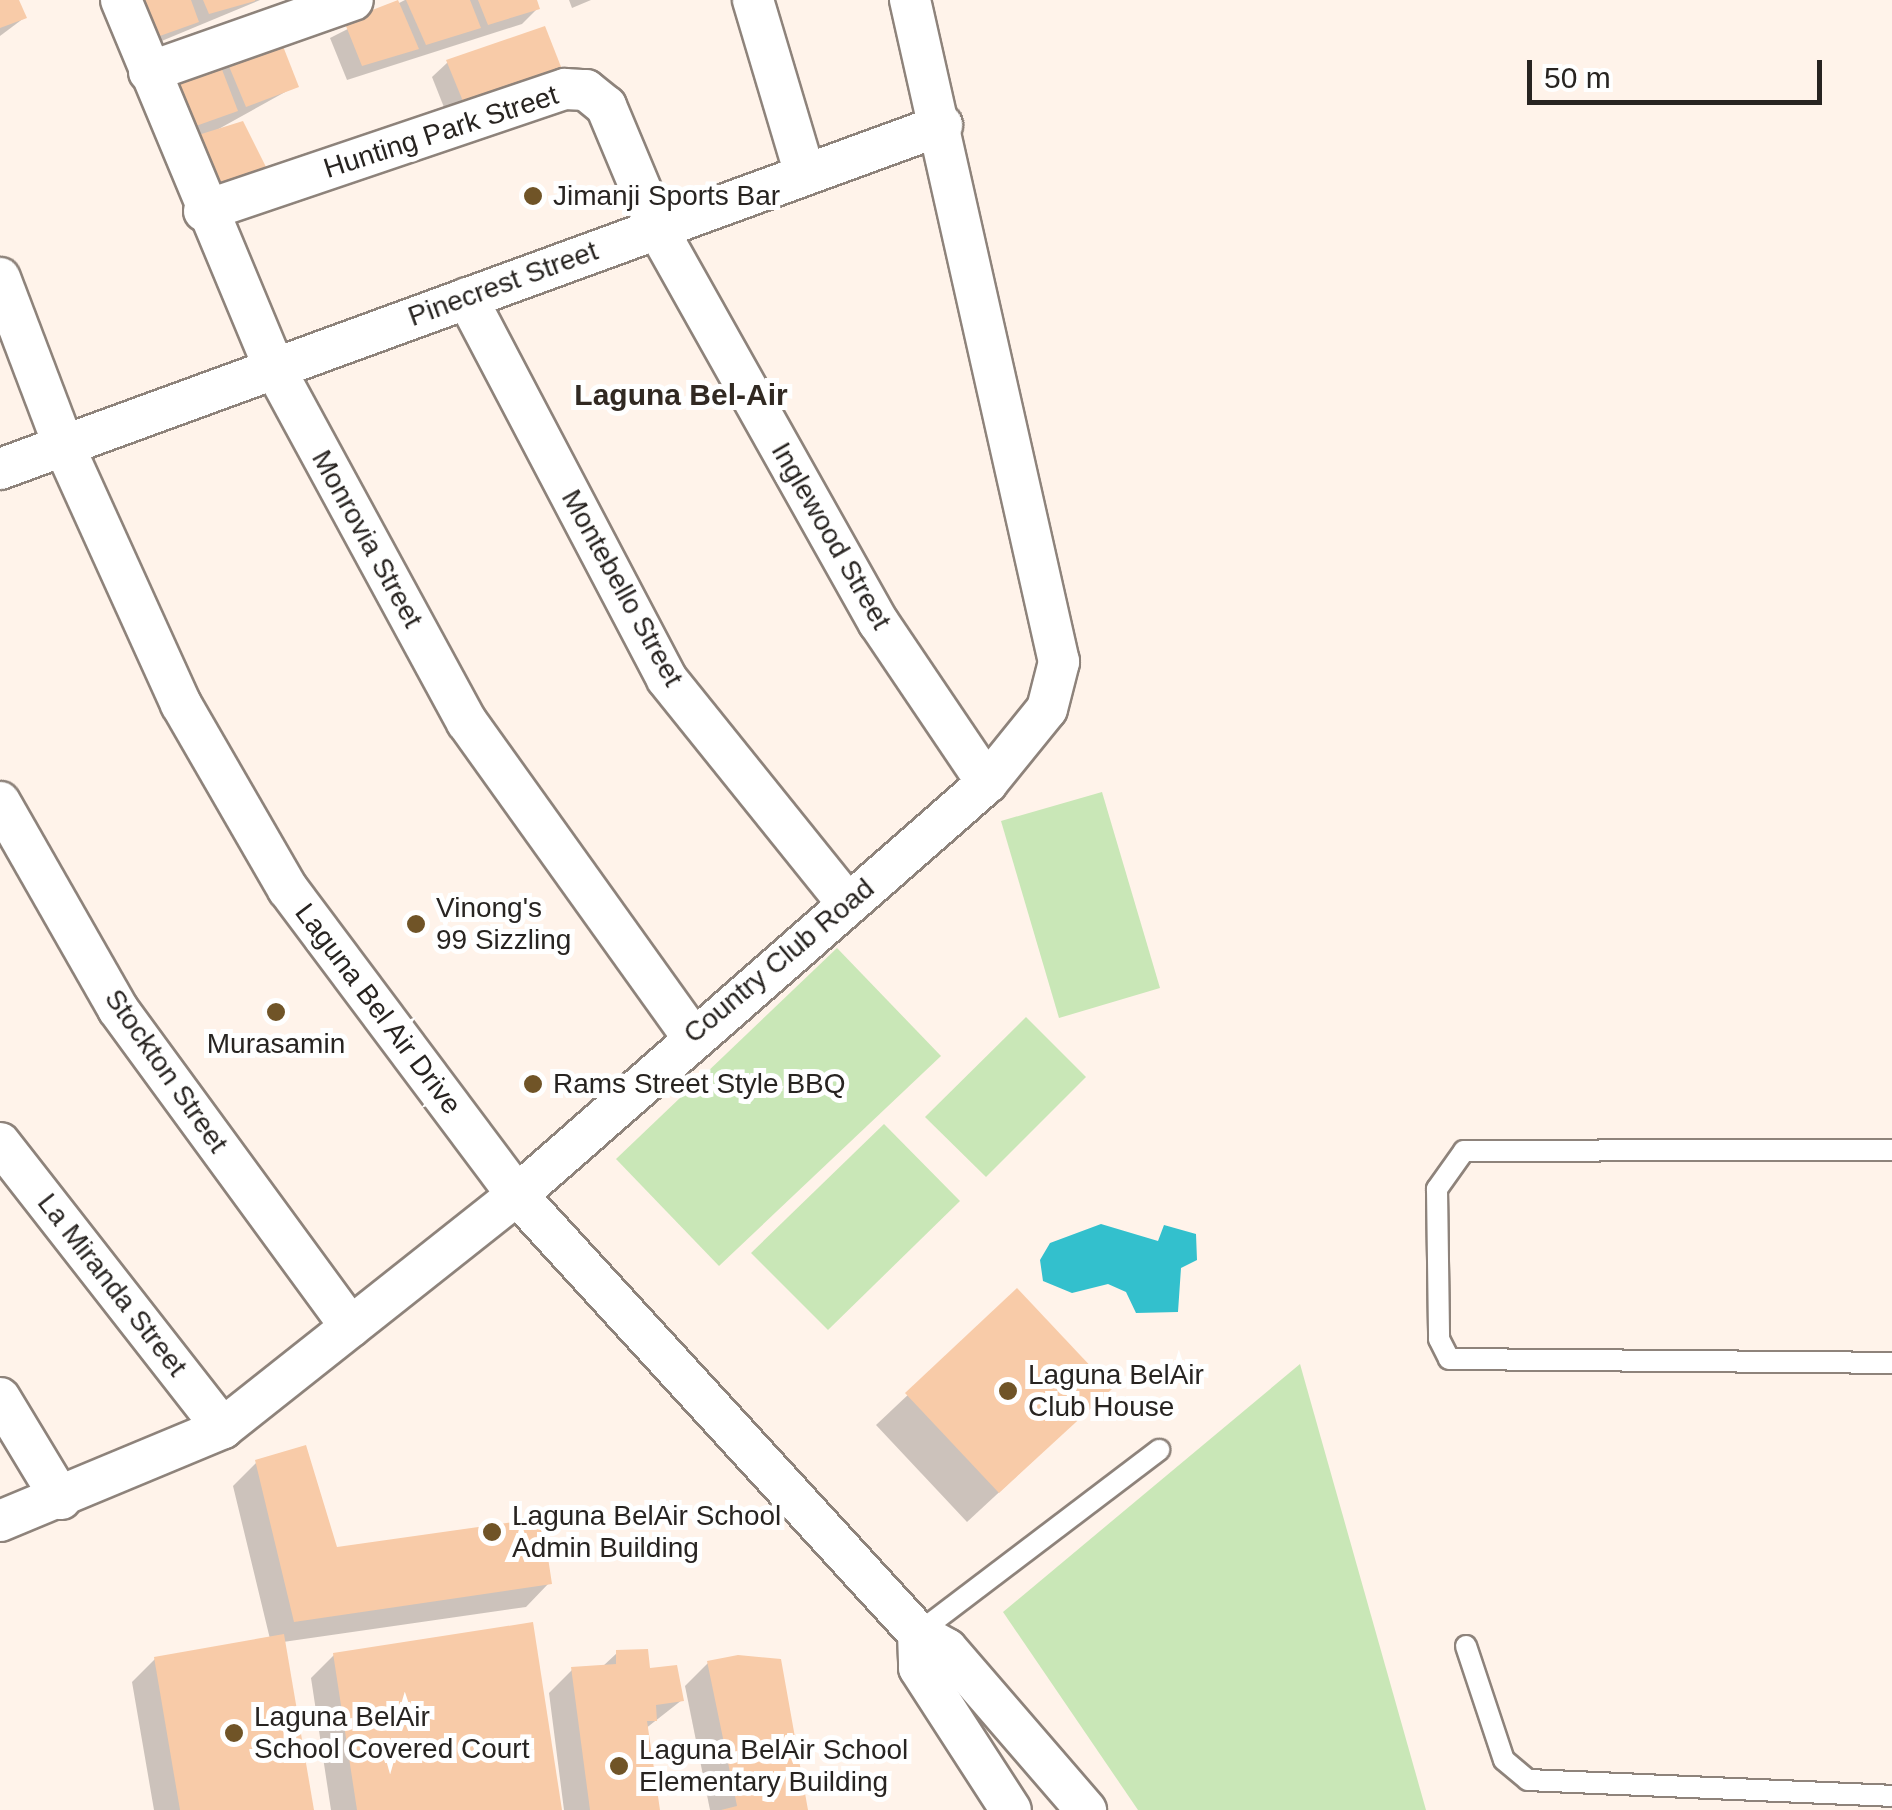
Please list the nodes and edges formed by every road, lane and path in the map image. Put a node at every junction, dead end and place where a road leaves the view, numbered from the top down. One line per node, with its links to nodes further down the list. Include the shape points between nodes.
1 (121, 0): 5 (street, Monrovia Street)
2 (354, 0): 5 (street)
3 (754, 0): 7 (street)
4 (910, 0): 6 (street, Country Club Road)
5 (149, 72): 8 (street, Monrovia Street)
6 (942, 124): 7 (street, Pinecrest Street); 15 (street, Country Club Road, via 1059,662 1047,709)
7 (805, 174): 9 (street, Pinecrest Street)
8 (204, 211): 9 (street, Hunting Park Street, via 565,88 606,106); 12 (street, Monrovia Street)
9 (657, 228): 11 (street, Pinecrest Street); 15 (street, Inglewood Street, via 879,622)
10 (0, 278): 13 (street, Laguna Bel Air Drive)
11 (466, 298): 12 (street, Pinecrest Street); 17 (street, Montebello Street, via 667,679)
12 (274, 367): 13 (street, Pinecrest Street); 18 (street, Monrovia Street, via 466,722)
13 (63, 444): 14 (street, Pinecrest Street); 21 (street, Laguna Bel Air Drive, via 182,704 288,889)
14 (0, 468)
15 (988, 783): 17 (street, Country Club Road)
16 (0, 802): 22 (street, Stockton Street, via 118,1009)
17 (847, 903): 18 (street, Country Club Road)
18 (691, 1035): 21 (street, Country Club Road)
19 (0, 1143): 25 (street, La Miranda Street)
20 (1892, 1150): 23 (lane, via 1464,1152 1437,1189 1439,1339 1449,1359)
21 (517, 1195): 22 (street, Country Club Road); 29 (street, Laguna Bel Air Drive)
22 (352, 1327): 25 (street, Country Club Road)
23 (1892, 1363)
24 (0, 1398): 27 (street)
25 (224, 1428): 27 (street, Country Club Road)
26 (1159, 1450): 29 (lane)
27 (61, 1499): 28 (street, Country Club Road)
28 (0, 1522)
29 (918, 1633): 32 (street, via 919,1668); 33 (street, Laguna Bel Air Drive, via 947,1649)
30 (1466, 1646): 31 (lane, via 1504,1760 1528,1780)
31 (1892, 1796)
32 (1011, 1810)
33 (1086, 1810)

